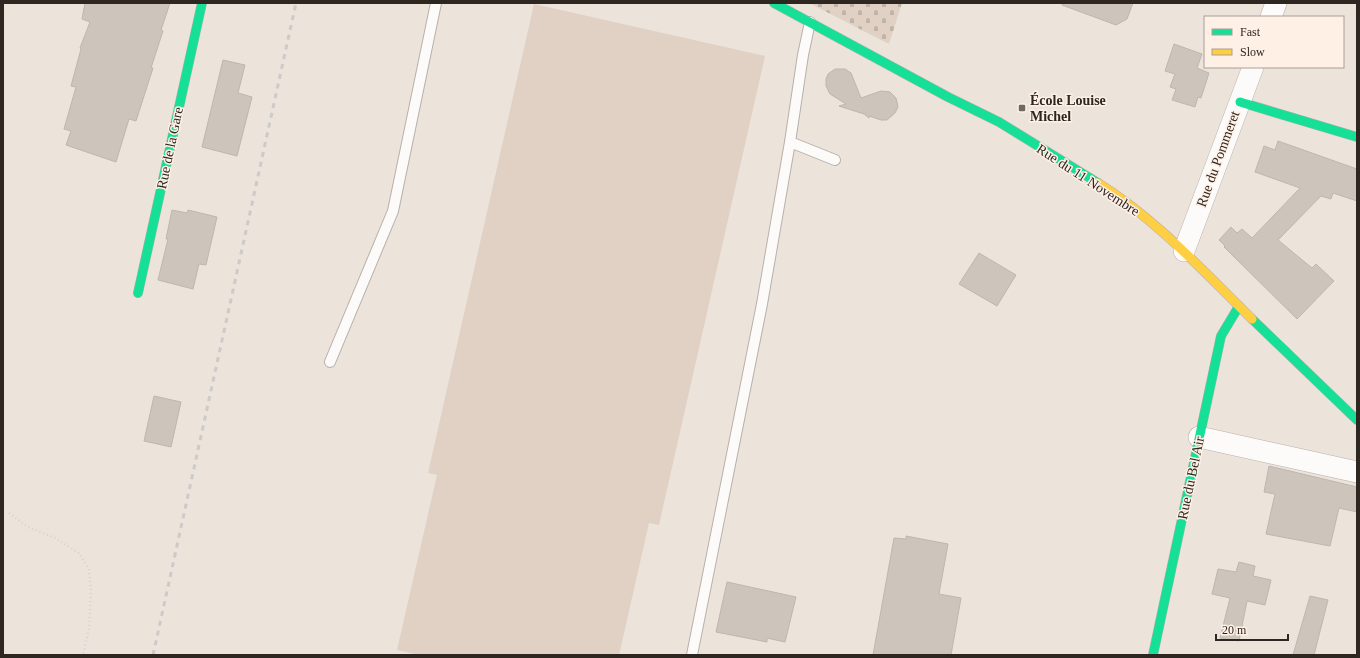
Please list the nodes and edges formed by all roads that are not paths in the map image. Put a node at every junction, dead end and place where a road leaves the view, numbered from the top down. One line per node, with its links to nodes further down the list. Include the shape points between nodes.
1 (202, 3): 13 (street, Rue de la Gare)
2 (436, 3): 15 (lane, via 393,211)
3 (774, 3): 6 (street, Rue du 11 Novembre)
4 (1276, 3): 5 (street)
5 (1271, 16)
6 (810, 22): 10 (lane); 12 (street, Rue du 11 Novembre, via 1004,126 1120,198)
7 (1252, 68): 8 (street, Rue du Pommeret)
8 (1240, 102): 9 (street); 12 (street, Rue du Pommeret)
9 (1357, 137)
10 (790, 142): 11 (lane); 19 (lane, via 762,304)
11 (835, 160)
12 (1184, 251): 14 (street, Rue du 11 Novembre)
13 (138, 293)
14 (1239, 306): 16 (street, Rue du 11 Novembre); 17 (street, Rue du Bel Air, via 1221,336)
15 (330, 362)
16 (1357, 420)
17 (1199, 437): 18 (street); 20 (street, Rue du Bel Air)
18 (1357, 472)
19 (692, 655)
20 (1153, 655)

